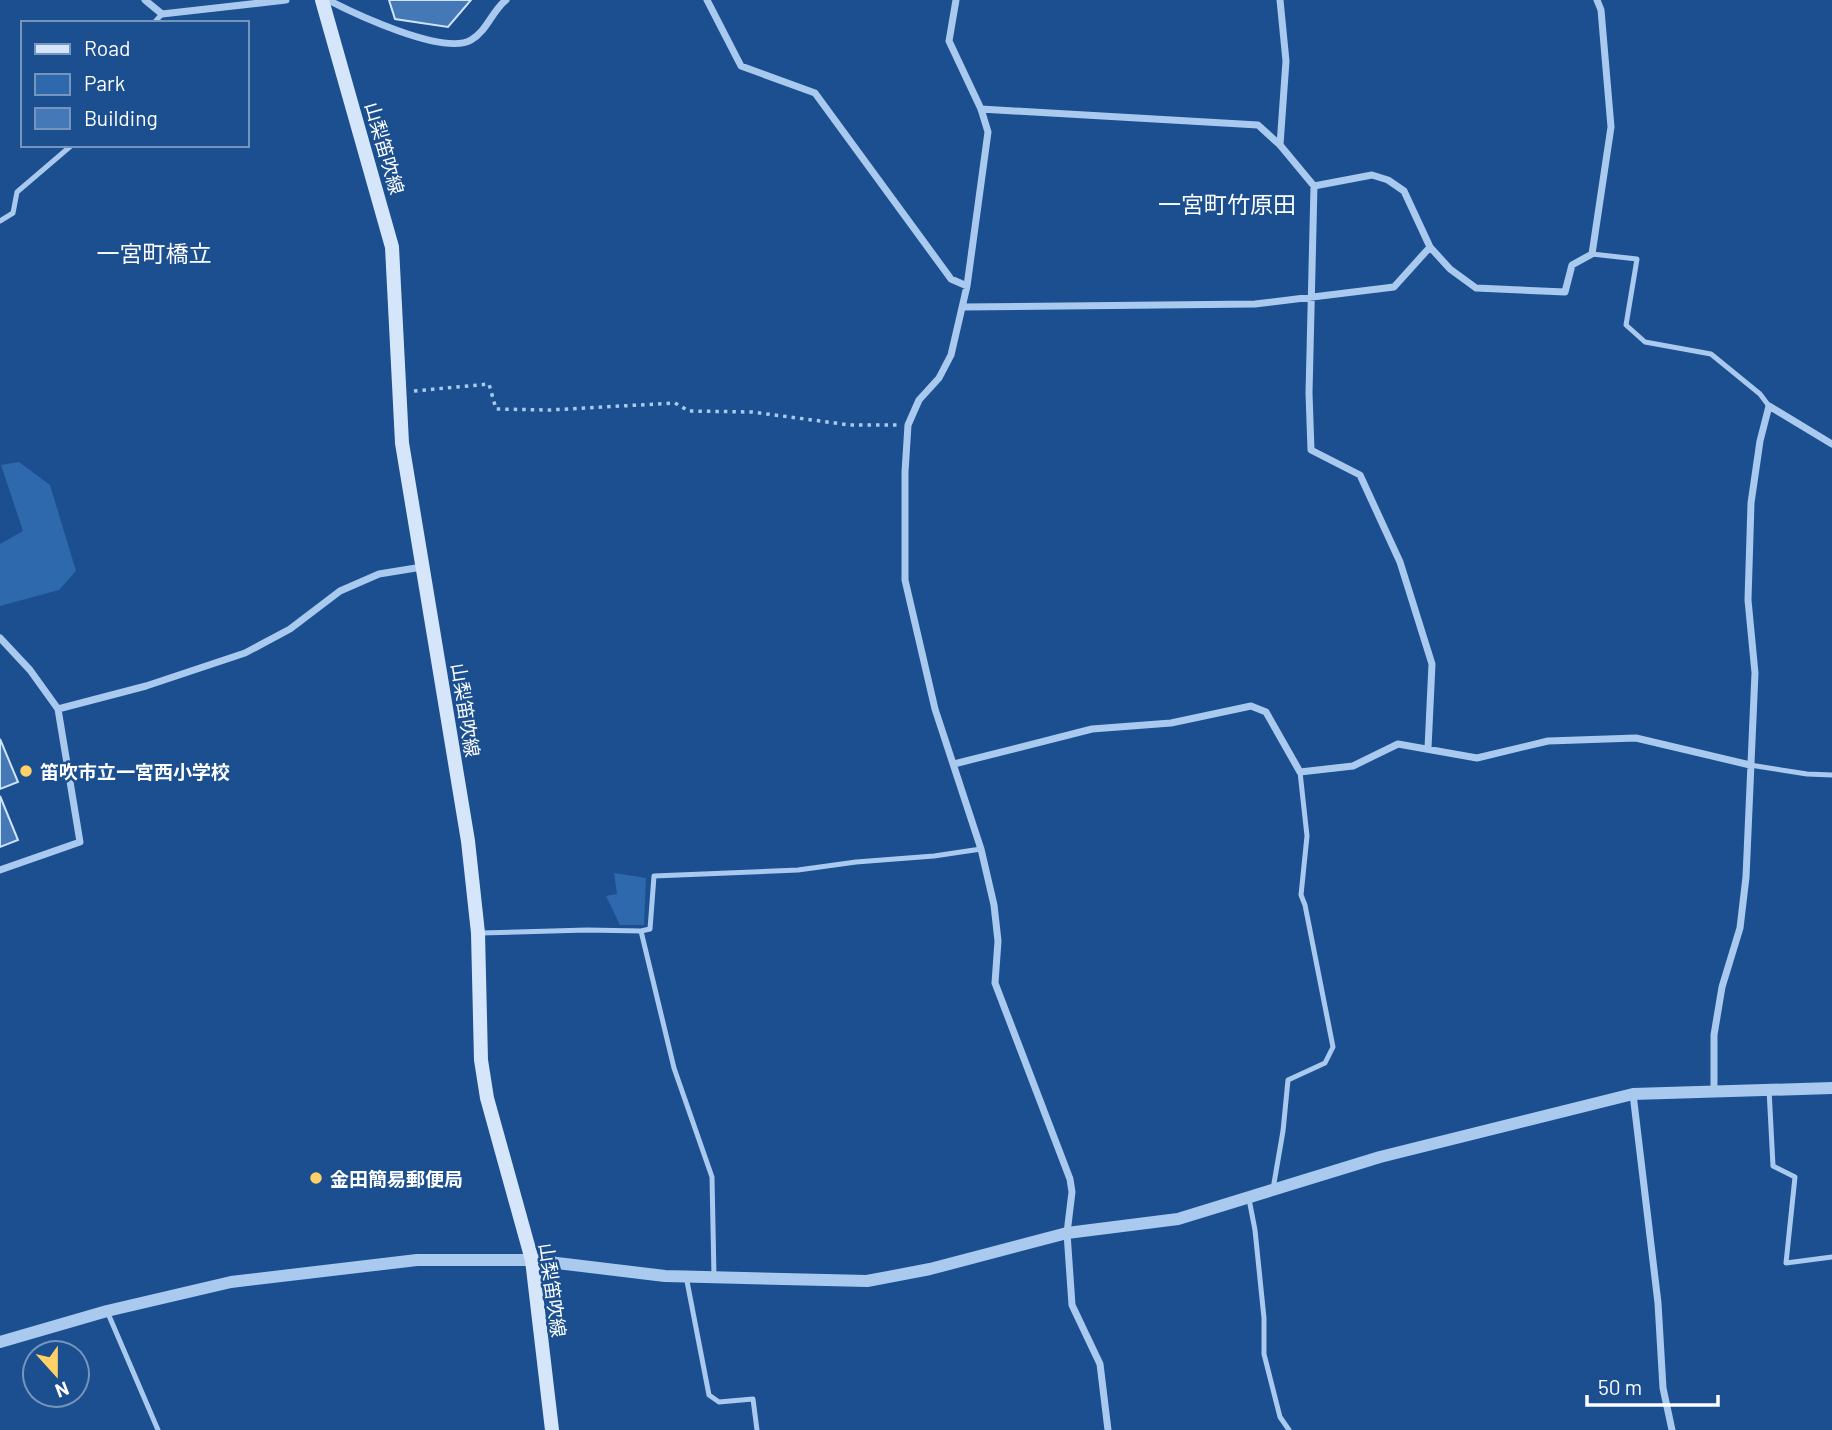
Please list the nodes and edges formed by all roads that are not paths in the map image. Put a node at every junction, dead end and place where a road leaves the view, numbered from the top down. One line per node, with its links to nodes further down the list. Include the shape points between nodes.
1 (145, 0): 10 (street)
2 (286, 0): 10 (street)
3 (322, 0): 24 (main road, 山梨笛吹線, via 392,247 402,443)
4 (328, 0): 5 (street, via 362,18 443,44 467,43 480,34)
5 (506, 0)
6 (707, 0): 19 (street, via 741,66 815,93 951,279)
7 (956, 0): 12 (street, via 949,41)
8 (1280, 0): 13 (street, via 1286,61)
9 (1597, 0): 18 (street, via 1611,127)
10 (162, 14): 11 (lane)
11 (156, 21)
12 (981, 109): 13 (street, via 1258,125); 19 (street, via 988,132)
13 (1280, 145): 15 (street)
14 (70, 147): 16 (lane, via 17,192 13,214)
15 (1314, 186): 17 (street, via 1372,175 1388,180 1404,191); 20 (street)
16 (0, 221)
17 (1430, 247): 18 (street, via 1476,288 1565,292 1572,264); 20 (street, via 1394,287)
18 (1592, 254): 22 (lane, via 1637,259 1626,325 1645,342 1711,354)
19 (967, 286): 21 (street)
20 (1313, 296): 21 (street, via 1255,304); 27 (street, via 1311,450 1360,475 1400,562 1432,664)
21 (963, 307): 28 (street, via 951,355 939,378 919,400 908,425 905,580 935,709)
22 (1769, 406): 23 (street); 29 (street, via 1751,503 1748,600 1755,673)
23 (1832, 444)
24 (423, 567): 26 (street, via 379,574 340,591 290,629 244,653 146,687); 35 (main road, 山梨笛吹線, via 468,841)
25 (0, 638): 26 (street)
26 (58, 709): 33 (street, via 80,842)
27 (1427, 748): 29 (street, via 1477,758 1548,741 1636,738); 30 (street, via 1398,744 1353,766)
28 (954, 764): 30 (street, via 1092,729 1171,723 1251,706 1266,712); 32 (street)
29 (1750, 765): 31 (lane); 38 (street, via 1746,877 1740,928 1722,987 1714,1035)
30 (1300, 772): 40 (lane, via 1307,835 1301,895 1332,1047 1325,1063 1288,1080)
31 (1832, 775)
32 (981, 849): 34 (lane, via 798,870 654,876 650,929); 42 (street, via 994,905 995,983 1070,1180)
33 (0, 870)
34 (641, 931): 35 (lane); 46 (lane, via 674,1068 712,1177)
35 (478, 933): 44 (main road, 山梨笛吹線, via 481,1060 487,1098)
36 (1832, 1088): 37 (street)
37 (1769, 1089): 38 (street); 43 (lane, via 1773,1166 1795,1177 1786,1264)
38 (1714, 1091): 39 (street)
39 (1633, 1094): 40 (street, via 1380,1157); 54 (street)
40 (1273, 1189): 41 (street)
41 (1248, 1196): 42 (street, via 1178,1219); 53 (lane, via 1264,1318 1264,1354 1280,1417)
42 (1066, 1233): 46 (street, via 867,1281); 52 (street, via 1072,1305 1100,1364)
43 (1832, 1258)
44 (533, 1260): 45 (street); 47 (street, via 417,1260 267,1276); 50 (main road, 山梨笛吹線)
45 (686, 1276): 46 (street); 51 (lane, via 709,1395 719,1402 753,1399)
46 (714, 1276)
47 (107, 1311): 48 (street); 49 (lane)
48 (0, 1342)
49 (158, 1430)
50 (552, 1430)
51 (757, 1430)
52 (1108, 1430)
53 (1289, 1430)
54 (1672, 1430)

